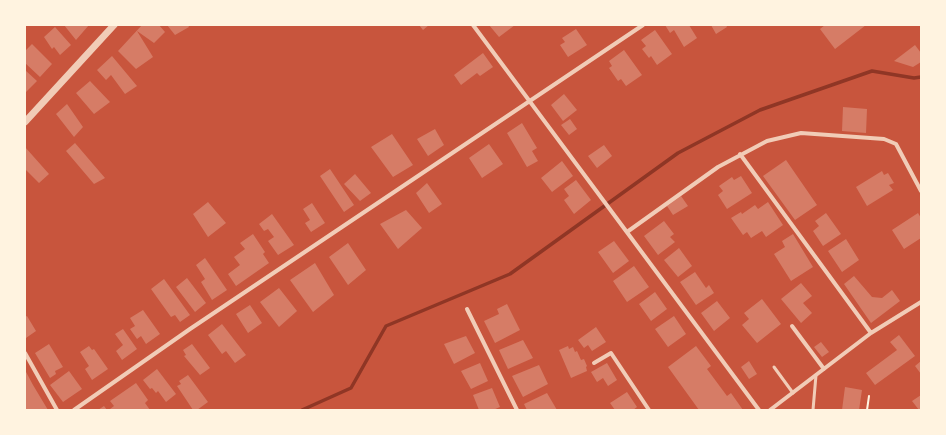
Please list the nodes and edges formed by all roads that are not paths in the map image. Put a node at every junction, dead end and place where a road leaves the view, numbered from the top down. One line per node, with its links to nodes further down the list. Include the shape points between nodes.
1 (114, 25): 5 (street)
2 (473, 25): 4 (street)
3 (643, 25): 4 (street)
4 (530, 102): 8 (street); 20 (street, via 190,329)
5 (25, 122)
6 (740, 154): 7 (street, via 767,141 801,132 884,138 896,144); 8 (street); 12 (street)
7 (921, 191)
8 (627, 232): 23 (street)
9 (921, 302): 12 (street)
10 (468, 310): 21 (street)
11 (792, 326): 16 (street)
12 (871, 333): 16 (street)
13 (25, 353): 19 (street)
14 (594, 363): 22 (street, via 611,353)
15 (774, 367): 18 (lane)
16 (824, 369): 17 (street)
17 (816, 375): 18 (street); 25 (lane)
18 (792, 393): 24 (street)
19 (57, 410)
20 (74, 410)
21 (517, 410)
22 (649, 410)
23 (759, 410)
24 (770, 410)
25 (813, 410)

